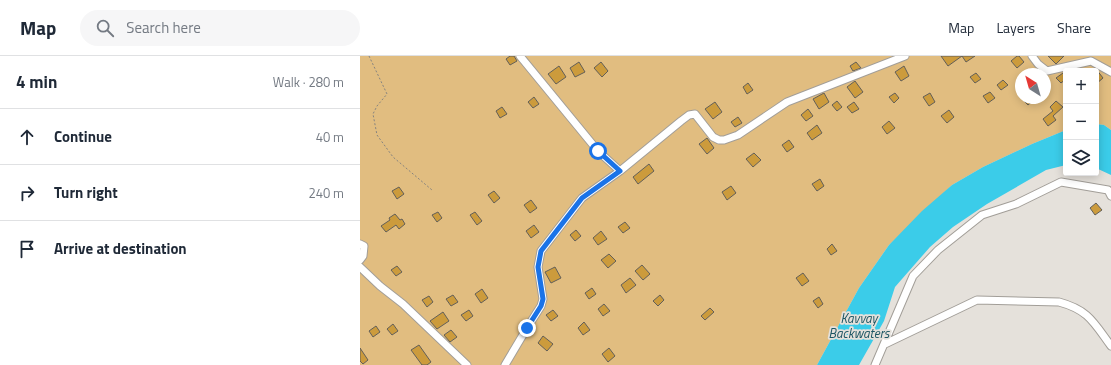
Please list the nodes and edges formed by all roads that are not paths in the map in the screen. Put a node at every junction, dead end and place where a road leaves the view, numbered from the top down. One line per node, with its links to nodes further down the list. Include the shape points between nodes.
1 (520, 56): 5 (street, via 598,151)
2 (905, 56): 5 (street, via 787,102 738,135 724,140 713,137 695,114 690,115)
3 (1032, 56): 4 (street, via 1047,71 1091,61)
4 (1111, 72)
5 (620, 171): 13 (street, via 582,198 541,251 538,267 543,299 541,306)
6 (1111, 196): 10 (street, via 1108,190 1061,182 1016,204 982,215 938,250 913,276)
7 (360, 244): 8 (street, via 364,246)
8 (360, 260)
9 (360, 267): 12 (street)
10 (885, 344): 11 (street, via 978,300 1058,302 1071,305 1087,314); 14 (street)
11 (1111, 346)
12 (467, 365)
13 (505, 365)
14 (875, 365)

